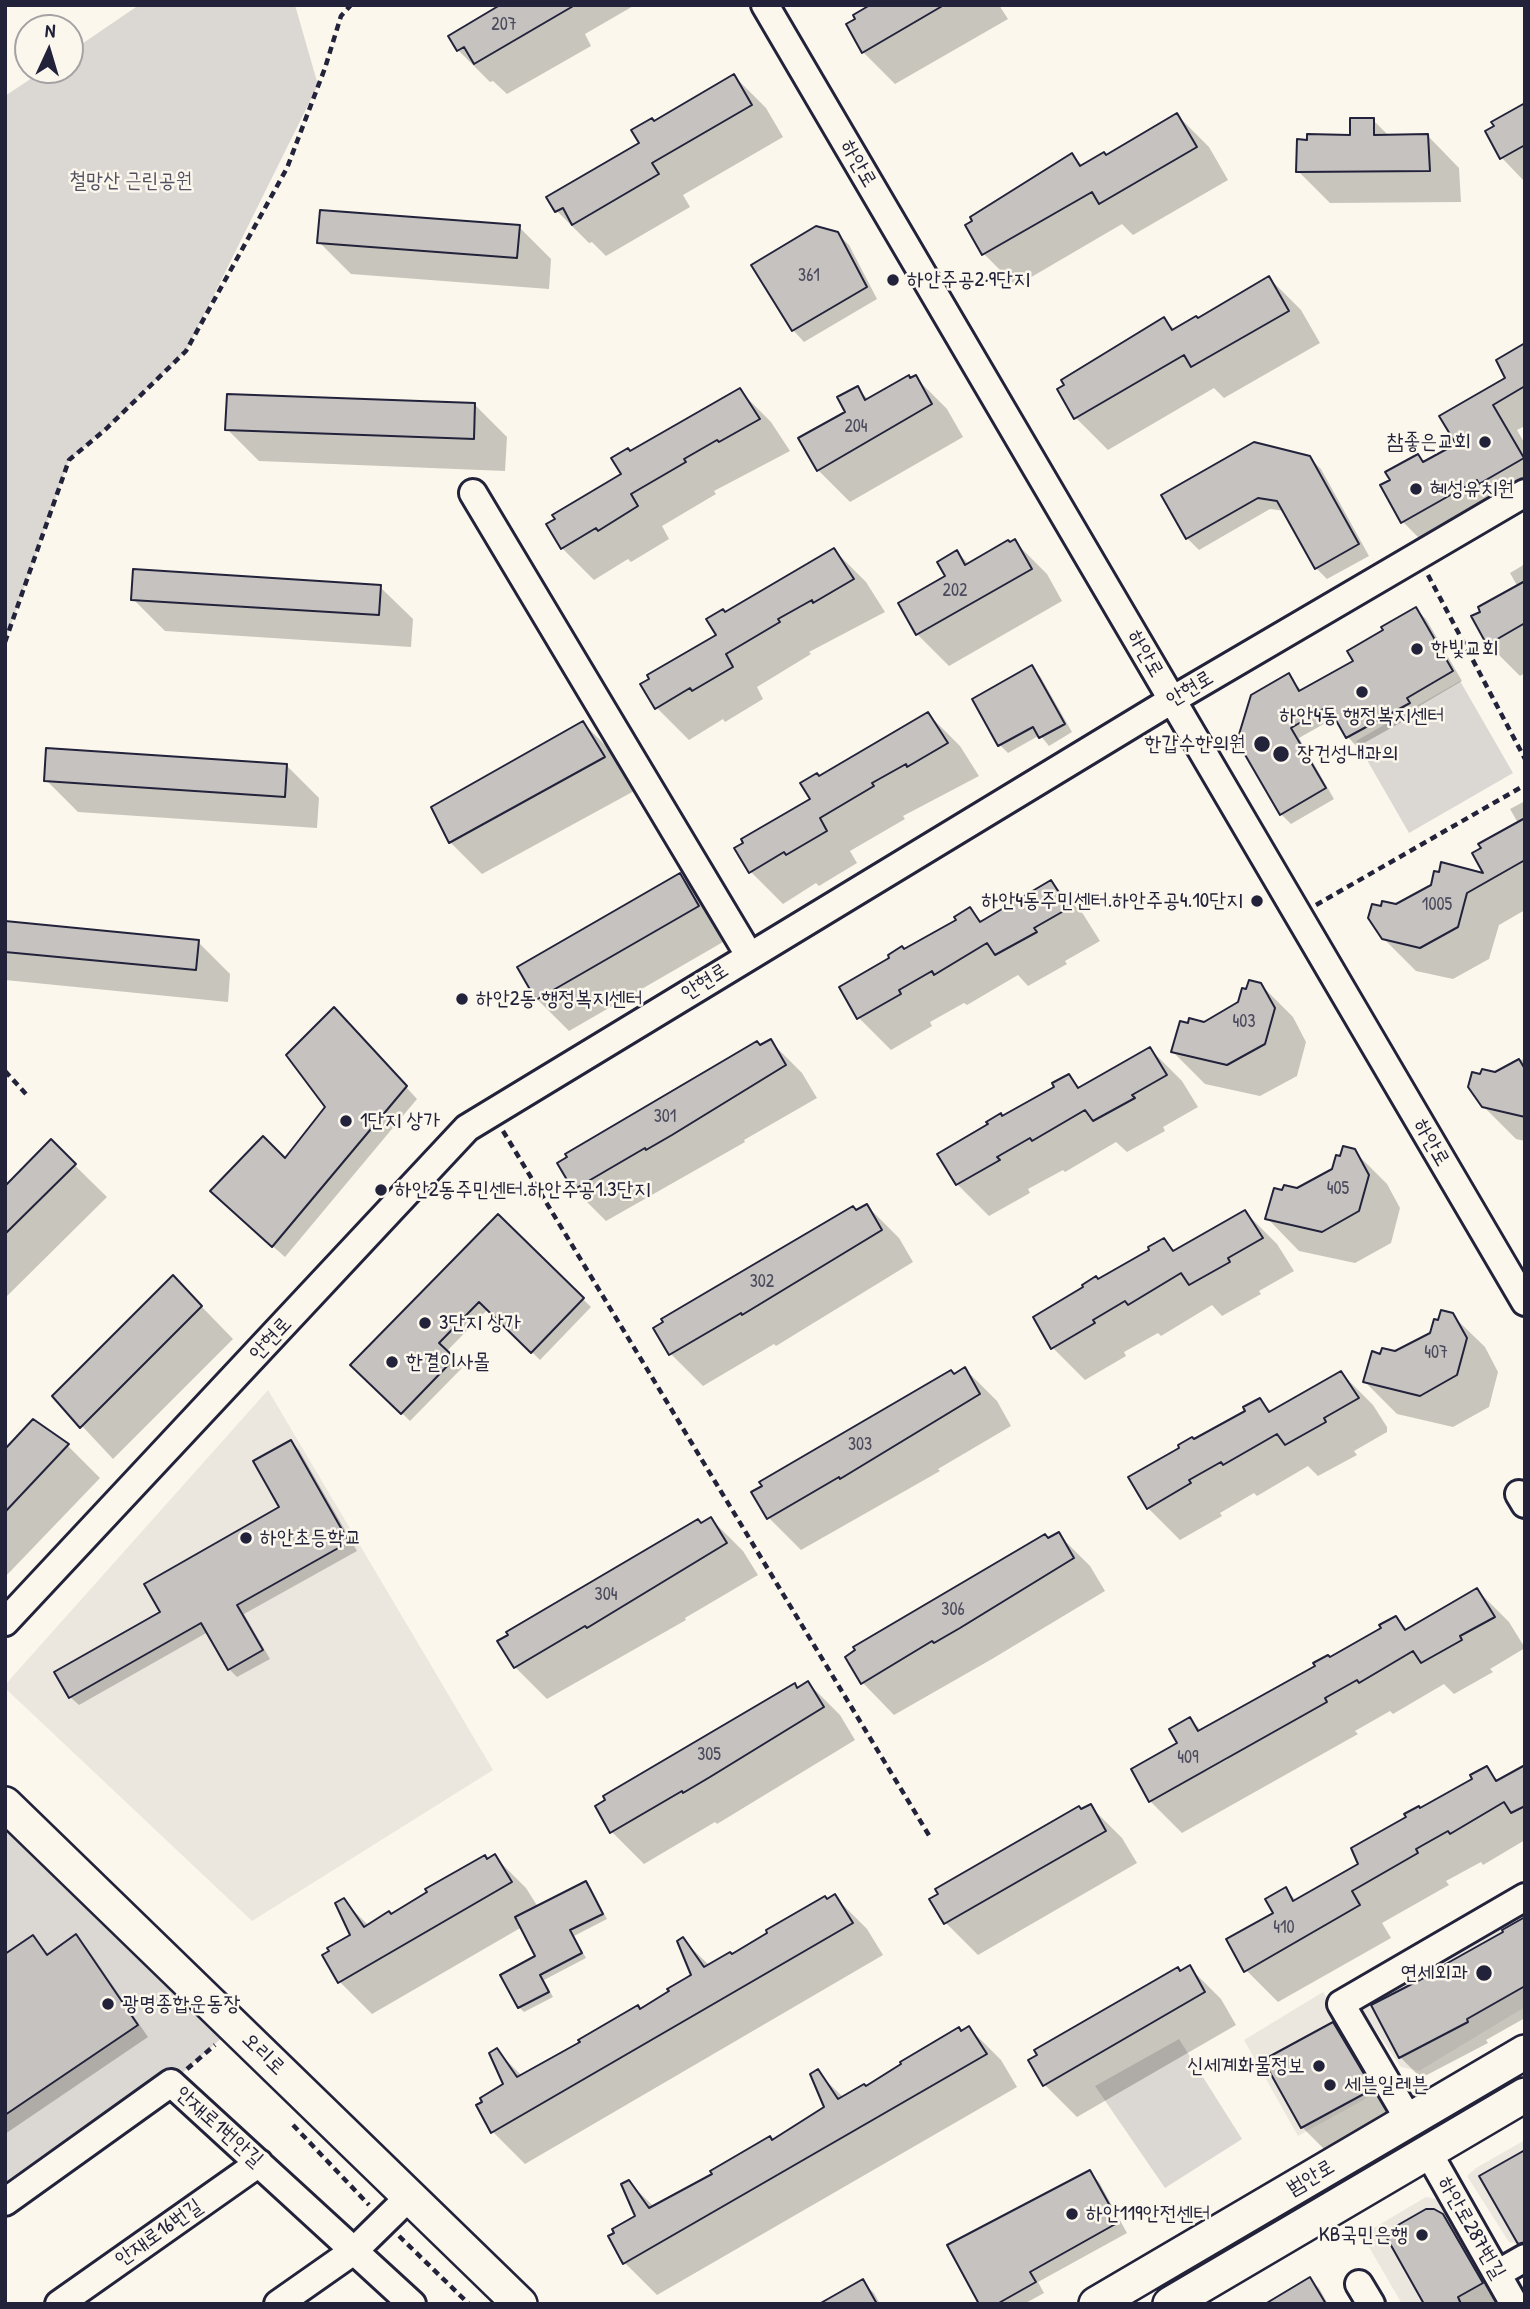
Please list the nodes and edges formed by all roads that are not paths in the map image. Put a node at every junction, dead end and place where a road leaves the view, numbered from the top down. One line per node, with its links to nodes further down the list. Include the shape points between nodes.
1 (765, 5): 4 (street, 하안로)
2 (473, 493): 5 (street)
3 (1525, 493): 4 (street, 안현로)
4 (1172, 700): 5 (street, 안현로); 6 (street, 하안로)
5 (749, 955): 7 (street, 안현로, via 467,1128)
6 (1525, 1302)
7 (5, 1622)
8 (5, 1804): 15 (main road, 오리로)
9 (1525, 1897): 12 (street, via 1341,2004)
10 (1525, 2052): 12 (main road, 범안로)
11 (1525, 2095): 13 (main road, 범안로)
12 (1409, 2120): 24 (main road, 범안로)
13 (1428, 2152): 19 (street, 하안로287번길); 25 (main road, 범안로)
14 (260, 2163): 16 (street, 안재로1번안길, via 171,2083); 17 (street, 안재로1번안길); 20 (street, 안재로16번길)
15 (409, 2197): 17 (street); 23 (main road, 오리로)
16 (5, 2202)
17 (355, 2250): 21 (street); 22 (street, 안재로1번안길)
18 (1525, 2258): 19 (street)
19 (1497, 2274): 26 (street, 하안로287번길)
20 (59, 2304)
21 (278, 2304)
22 (412, 2304)
23 (520, 2304)
24 (1096, 2304)
25 (1170, 2304)
26 (1514, 2304)

